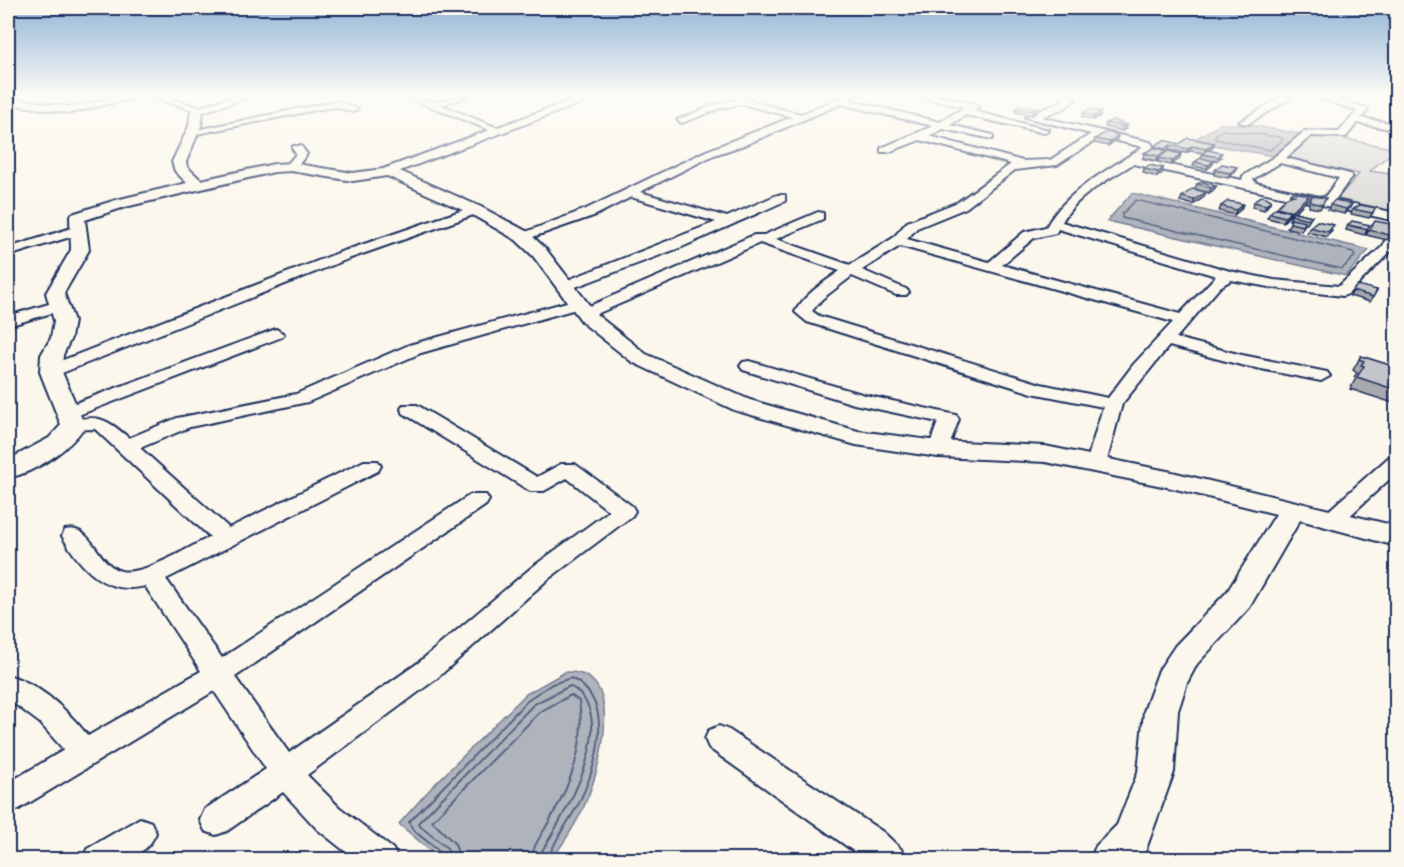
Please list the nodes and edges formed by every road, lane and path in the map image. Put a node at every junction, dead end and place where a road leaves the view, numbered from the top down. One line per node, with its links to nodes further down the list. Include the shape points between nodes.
1 (190, 136): 15 (street, via 179,162)
2 (481, 136): 13 (street)
3 (752, 136): 16 (street)
4 (917, 136): 9 (street)
5 (920, 136): 12 (street)
6 (1095, 136): 12 (street, via 1053,163)
7 (1113, 136): 11 (street, via 1149,146 1149,150)
8 (1305, 136): 10 (street)
9 (885, 150)
10 (1278, 159): 14 (street, via 1247,178); 18 (street, via 1346,176)
11 (1131, 160): 14 (street); 23 (street, via 1062,210)
12 (1023, 164): 28 (street, via 1011,168 962,206 912,225)
13 (387, 172): 15 (street, via 353,177 294,158 274,168); 19 (street)
14 (1250, 184): 18 (street)
15 (198, 186): 25 (street, via 82,215 76,220)
16 (630, 193): 22 (street); 26 (street, via 591,212)
17 (781, 198): 22 (street)
18 (1328, 201): 21 (street)
19 (475, 210): 26 (street); 42 (street, via 343,256)
20 (818, 216): 27 (street)
21 (1396, 217)
22 (727, 221): 33 (street)
23 (1056, 224): 30 (street, via 1051,230 1029,235); 32 (street)
24 (1396, 229): 32 (street, via 1389,248 1342,291)
25 (78, 230): 29 (street); 35 (street, via 82,235 81,249 55,293)
26 (522, 236): 33 (street)
27 (766, 239): 31 (street); 36 (street, via 759,238)
28 (898, 241): 30 (street); 31 (street)
29 (8, 252)
30 (991, 267): 37 (street)
31 (853, 271): 34 (street); 44 (street, via 817,294 803,312 813,319 1038,389)
32 (1228, 275): 37 (street, via 1215,284)
33 (565, 286): 36 (street)
34 (901, 292)
35 (59, 306): 38 (street); 42 (street, via 63,331 52,355)
36 (582, 308): 47 (street, via 415,350 302,398 184,423); 48 (street, via 639,358 742,405 856,438)
37 (1185, 320): 40 (street)
38 (8, 321)
39 (276, 334): 46 (street)
40 (1166, 340): 43 (street); 44 (street)
41 (749, 366): 48 (street, via 861,400 949,419)
42 (51, 371): 46 (street)
43 (1321, 376)
44 (1113, 404): 50 (street)
45 (411, 409): 64 (street, via 537,486 568,469 624,511 539,574 427,671)
46 (71, 419): 47 (street, via 101,424); 52 (street, via 57,443)
47 (128, 446): 58 (street)
48 (938, 449): 50 (street, via 1045,454)
49 (1396, 462): 55 (street)
50 (1096, 464): 54 (street)
51 (371, 466): 58 (street)
52 (8, 470)
53 (478, 500): 60 (street)
54 (1293, 509): 55 (street); 71 (street, via 1238,600 1186,655 1171,680 1161,711 1156,772 1131,837)
55 (1334, 519): 57 (street)
56 (73, 536): 59 (street, via 108,578 126,581)
57 (1396, 536)
58 (227, 539): 59 (street)
59 (151, 576): 60 (street)
60 (219, 674): 63 (street); 64 (street)
61 (8, 686): 63 (street, via 58,722)
62 (719, 739): 70 (street, via 872,843)
63 (84, 754): 65 (street)
64 (286, 774): 66 (street); 69 (street, via 328,818)
65 (8, 799)
66 (216, 820)
67 (140, 833): 68 (street)
68 (98, 860)
69 (382, 860)
70 (890, 860)
71 (1110, 860)

